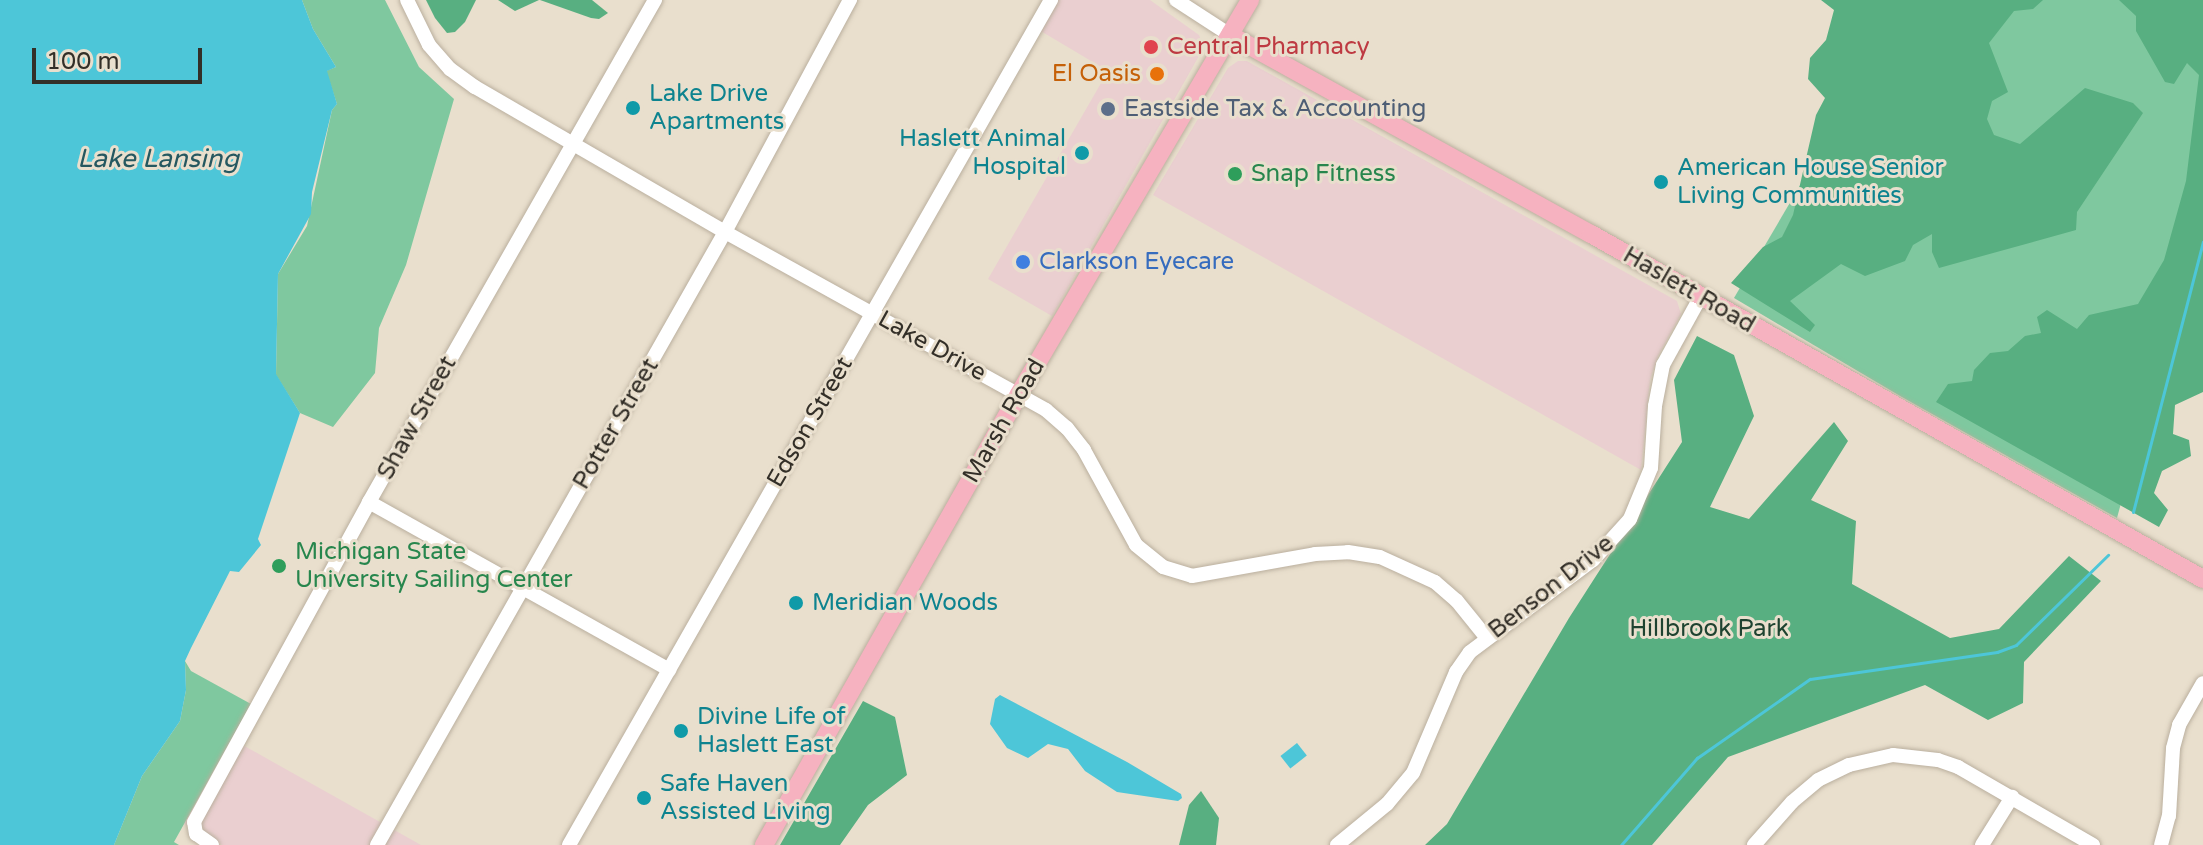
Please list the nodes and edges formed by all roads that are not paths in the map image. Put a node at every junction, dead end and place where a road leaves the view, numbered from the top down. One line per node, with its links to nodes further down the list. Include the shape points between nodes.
1 (407, 0): 8 (street, Lake Drive, via 420,32 450,69)
2 (655, 0): 8 (street, Shaw Street)
3 (850, 0): 9 (street, Potter Street)
4 (1051, 0): 11 (street, Edson Street)
5 (1176, 0): 7 (street, Haslett Road)
6 (1250, 0): 7 (main road, Marsh Road)
7 (1230, 35): 10 (main road, Haslett Road); 12 (main road, Marsh Road)
8 (572, 142): 9 (street, Lake Drive); 13 (street, Shaw Street)
9 (725, 232): 11 (street, Lake Drive); 15 (street, Potter Street)
10 (1701, 296): 14 (main road, Haslett Road); 16 (street, Benson Drive, via 1663,365 1651,468 1630,519 1593,560)
11 (872, 313): 12 (street, Lake Drive); 17 (street, Edson Street)
12 (1019, 394): 16 (street, Lake Drive, via 1076,438 1136,545 1163,567 1192,576 1331,552 1380,557 1435,582); 23 (main road, Marsh Road)
13 (369, 502): 15 (street); 20 (street, Shaw Street, via 194,822 194,831)
14 (2203, 579)
15 (522, 588): 17 (street); 21 (street, Potter Street)
16 (1486, 637): 24 (street, Benson Drive, via 1456,672 1413,773 1387,804)
17 (669, 670): 22 (street, Edson Street)
18 (2203, 683): 28 (street, via 2179,725 2173,748 2169,816)
19 (2012, 797): 25 (street, via 1958,767 1915,756 1870,759 1832,772 1804,790); 26 (street); 27 (street)
20 (206, 842)
21 (377, 845)
22 (569, 845)
23 (764, 845)
24 (1337, 845)
25 (1754, 845)
26 (1982, 845)
27 (2093, 845)
28 (2161, 845)

